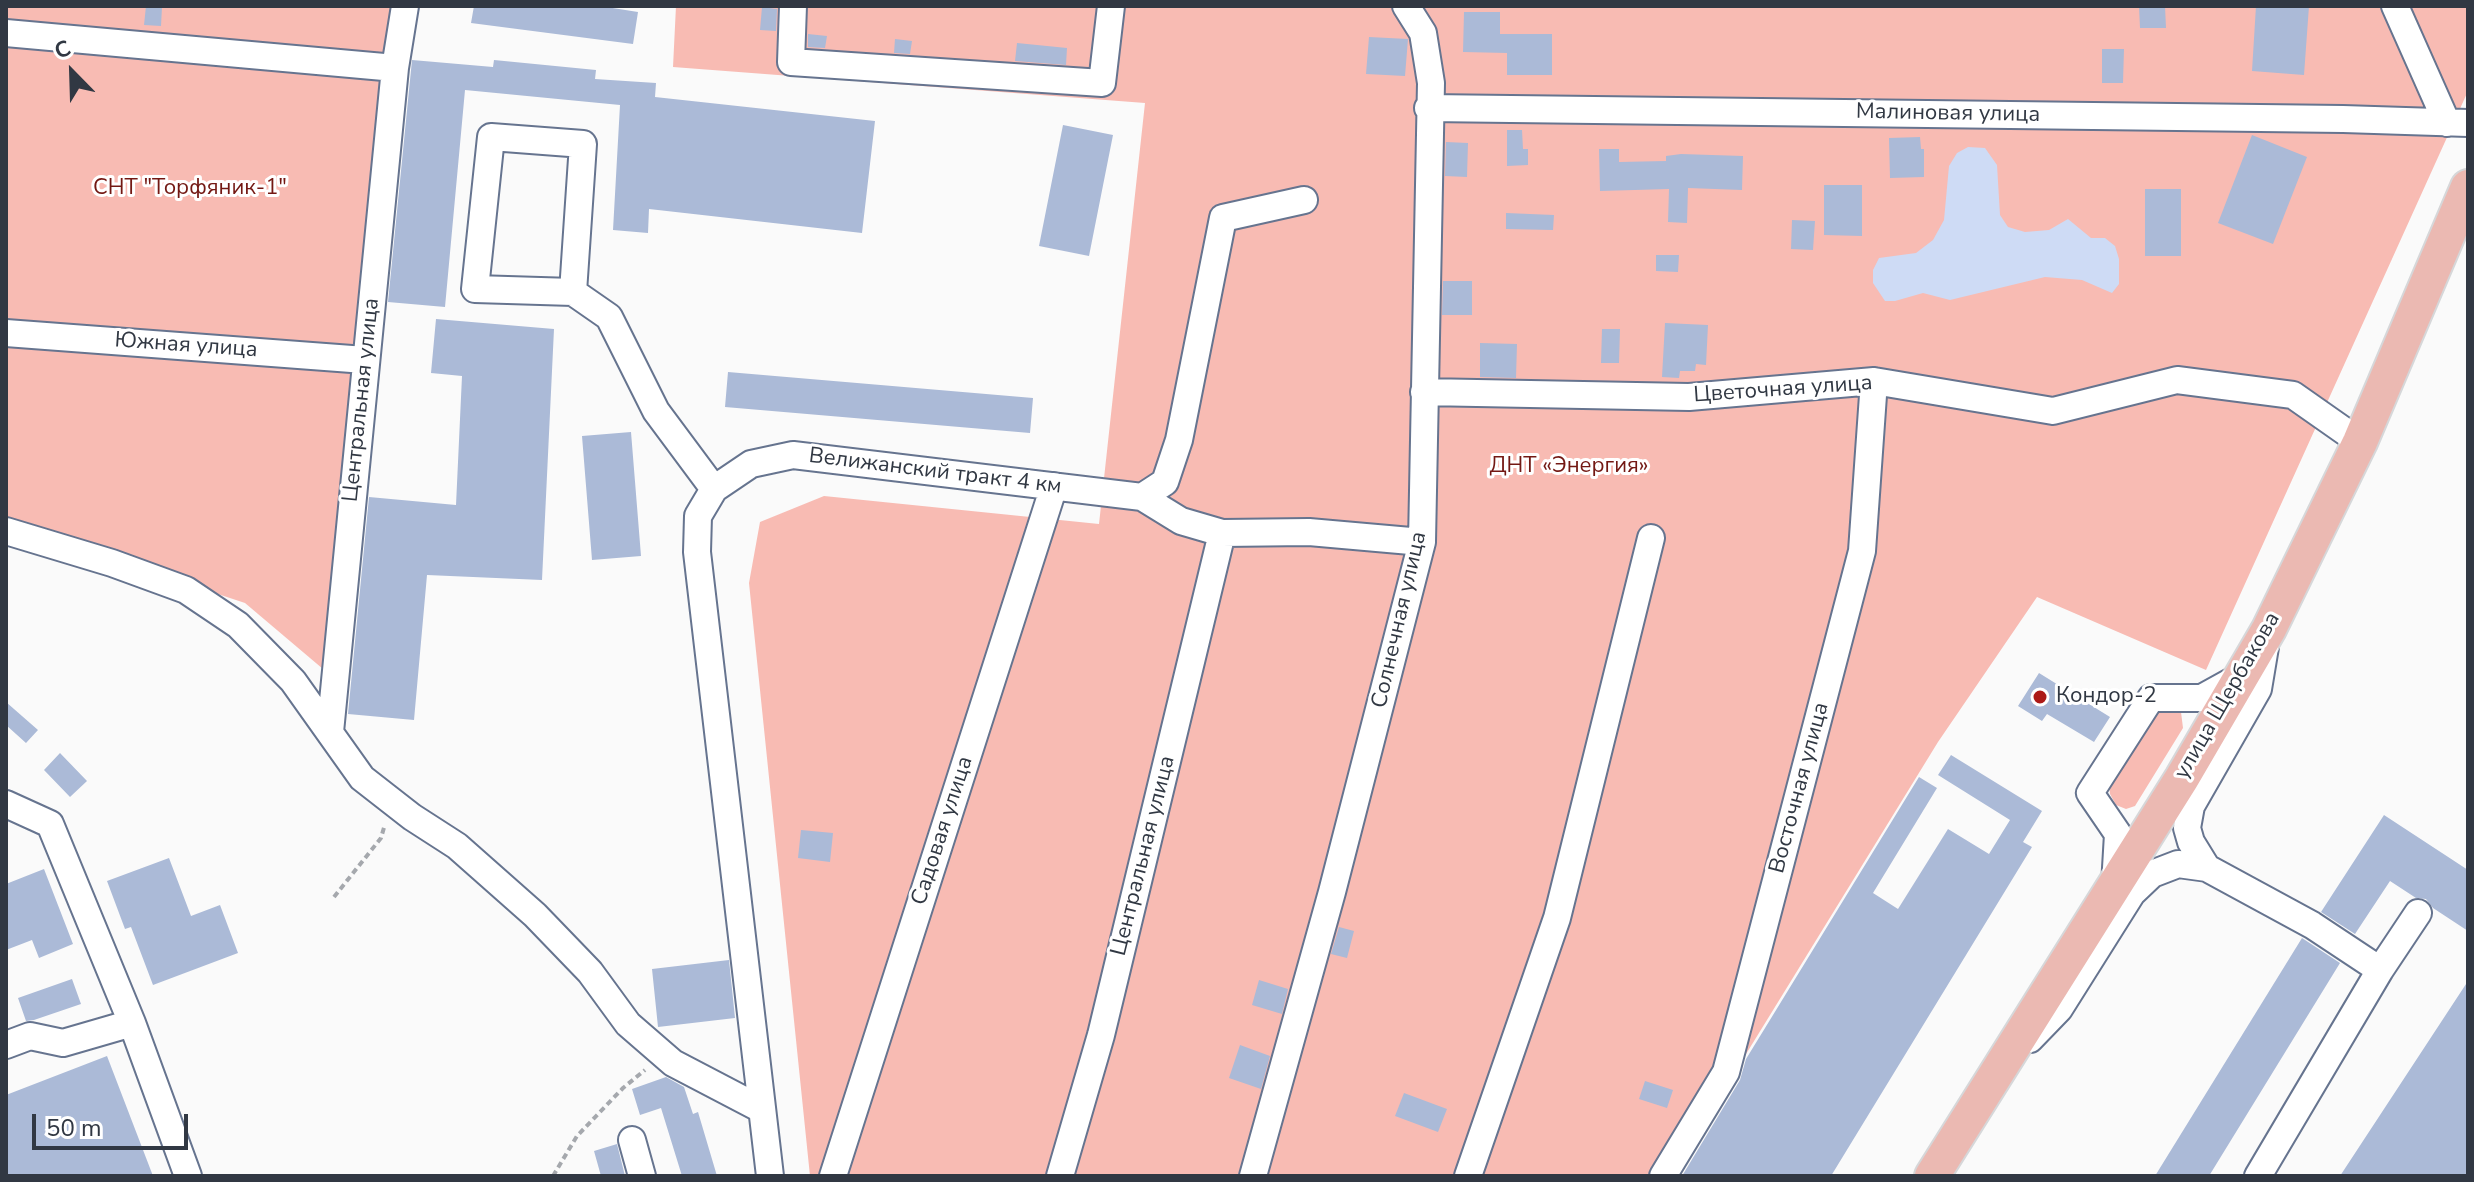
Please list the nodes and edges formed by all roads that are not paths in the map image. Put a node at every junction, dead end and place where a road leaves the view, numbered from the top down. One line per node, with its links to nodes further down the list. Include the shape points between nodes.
1 (405, 6): 7 (street, Центральная улица)
2 (793, 6): 3 (street, via 791,62 1102,83)
3 (1111, 6)
4 (1406, 6): 8 (street, Солнечная улица, via 1427,49)
5 (2395, 6): 9 (street)
6 (6, 33): 7 (street)
7 (395, 68): 14 (street, Центральная улица)
8 (1428, 108): 9 (street, Малиновая улица); 16 (street, Солнечная улица)
9 (2458, 123)
10 (2468, 187): 17 (main road, улица Щербакова)
11 (1304, 200): 20 (street, via 1223,218 1179,440 1165,482)
12 (573, 292): 12 (street, via 583,144 491,137 475,289); 19 (street, via 609,317 656,411)
13 (6, 333): 14 (street, Южная улица)
14 (365, 360): 27 (street, Центральная улица)
15 (1874, 381): 16 (street, Цветочная улица, via 1689,397); 17 (street, Цветочная улица, via 2053,411 2177,380 2293,395); 45 (street, Восточная улица, via 1862,551 1726,1072)
16 (1424, 392): 24 (street, Солнечная улица)
17 (2360, 442): 25 (main road, улица Щербакова)
18 (1054, 486): 19 (street, Велижанский тракт 4 км, via 793,455 751,464); 20 (street, Велижанский тракт 4 км); 41 (street, Садовая улица)
19 (714, 489): 36 (street, via 698,516 697,552)
20 (1142, 497): 22 (street, via 1181,521)
21 (6, 531): 27 (street, via 186,590 238,625 293,681)
22 (1222, 533): 24 (street, via 1309,532); 42 (street, Центральная улица, via 1101,1035)
23 (1651, 538): 44 (street, via 1557,918)
24 (1422, 542): 43 (street, Солнечная улица)
25 (2269, 629): 26 (main road, улица Щербакова); 29 (street, via 2258,689 2191,806 2187,828)
26 (2240, 677): 30 (main road, улица Щербакова); 30 (street, via 2202,698 2151,698 2090,793 2118,834)
27 (330, 732): 36 (street, via 362,778 457,846 535,915 590,972 628,1024 673,1063)
28 (6, 804): 33 (street, via 50,824)
29 (2207, 868): 32 (street, via 2312,925); 35 (street, via 2178,864 2152,874 2132,893 2059,1009)
30 (2115, 885): 35 (main road, улица Щербакова)
31 (2418, 913): 32 (street)
32 (2380, 970): 47 (street)
33 (132, 1023): 34 (street, via 63,1043 30,1036); 38 (street)
34 (6, 1045)
35 (1995, 1077): 46 (main road, улица Щербакова)
36 (761, 1109): 40 (street)
37 (632, 1140): 39 (street)
38 (188, 1176)
39 (642, 1176)
40 (770, 1176)
41 (833, 1176)
42 (1060, 1176)
43 (1253, 1176)
44 (1468, 1176)
45 (1663, 1176)
46 (1932, 1176)
47 (2258, 1176)

